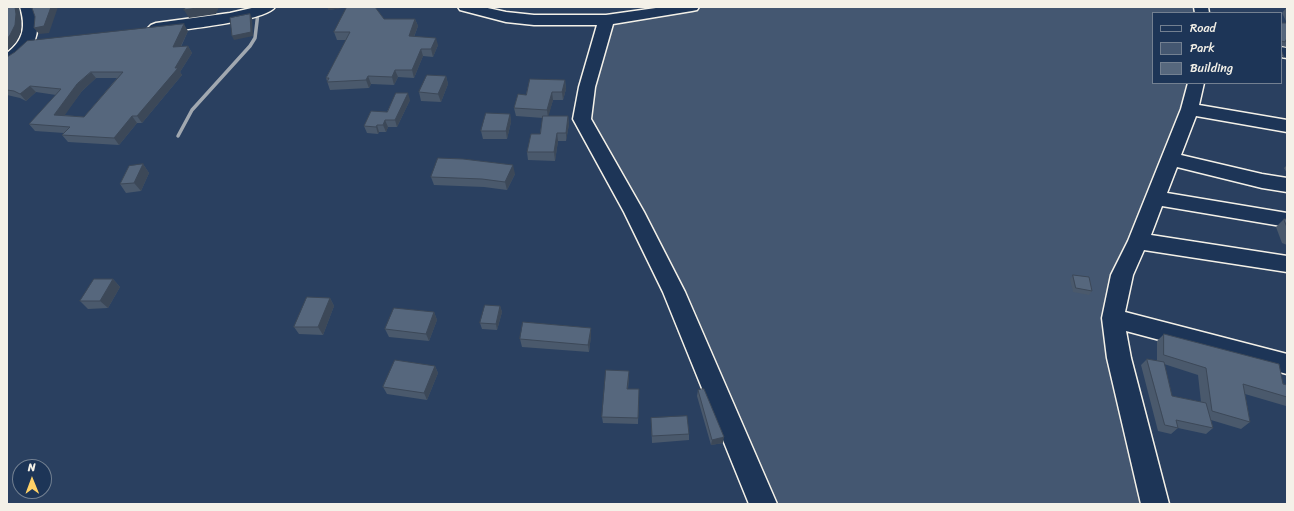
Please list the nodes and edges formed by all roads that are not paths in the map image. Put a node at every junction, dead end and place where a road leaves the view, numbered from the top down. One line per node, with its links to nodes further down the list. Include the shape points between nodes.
1 (27, 7): 10 (street, via 32,22)
2 (268, 7): 6 (street)
3 (465, 7): 7 (street, via 521,20)
4 (692, 7): 5 (street)
5 (640, 11): 7 (street)
6 (232, 13): 8 (street)
7 (606, 20): 23 (street, via 587,87 582,119 634,212 674,292)
8 (138, 30)
9 (44, 40): 10 (street)
10 (28, 42): 11 (street, via 21,51)
11 (7, 60)
12 (1196, 84): 13 (street)
13 (1190, 109): 14 (street); 15 (street)
14 (1287, 126)
15 (1170, 159): 16 (street); 17 (street)
16 (1287, 185)
17 (1155, 198): 18 (street); 19 (street)
18 (1287, 220)
19 (1138, 241): 20 (street); 21 (street, via 1122,274)
20 (1287, 264)
21 (1113, 318): 22 (street); 24 (street, via 1119,358)
22 (1287, 364)
23 (764, 504)
24 (1155, 504)

